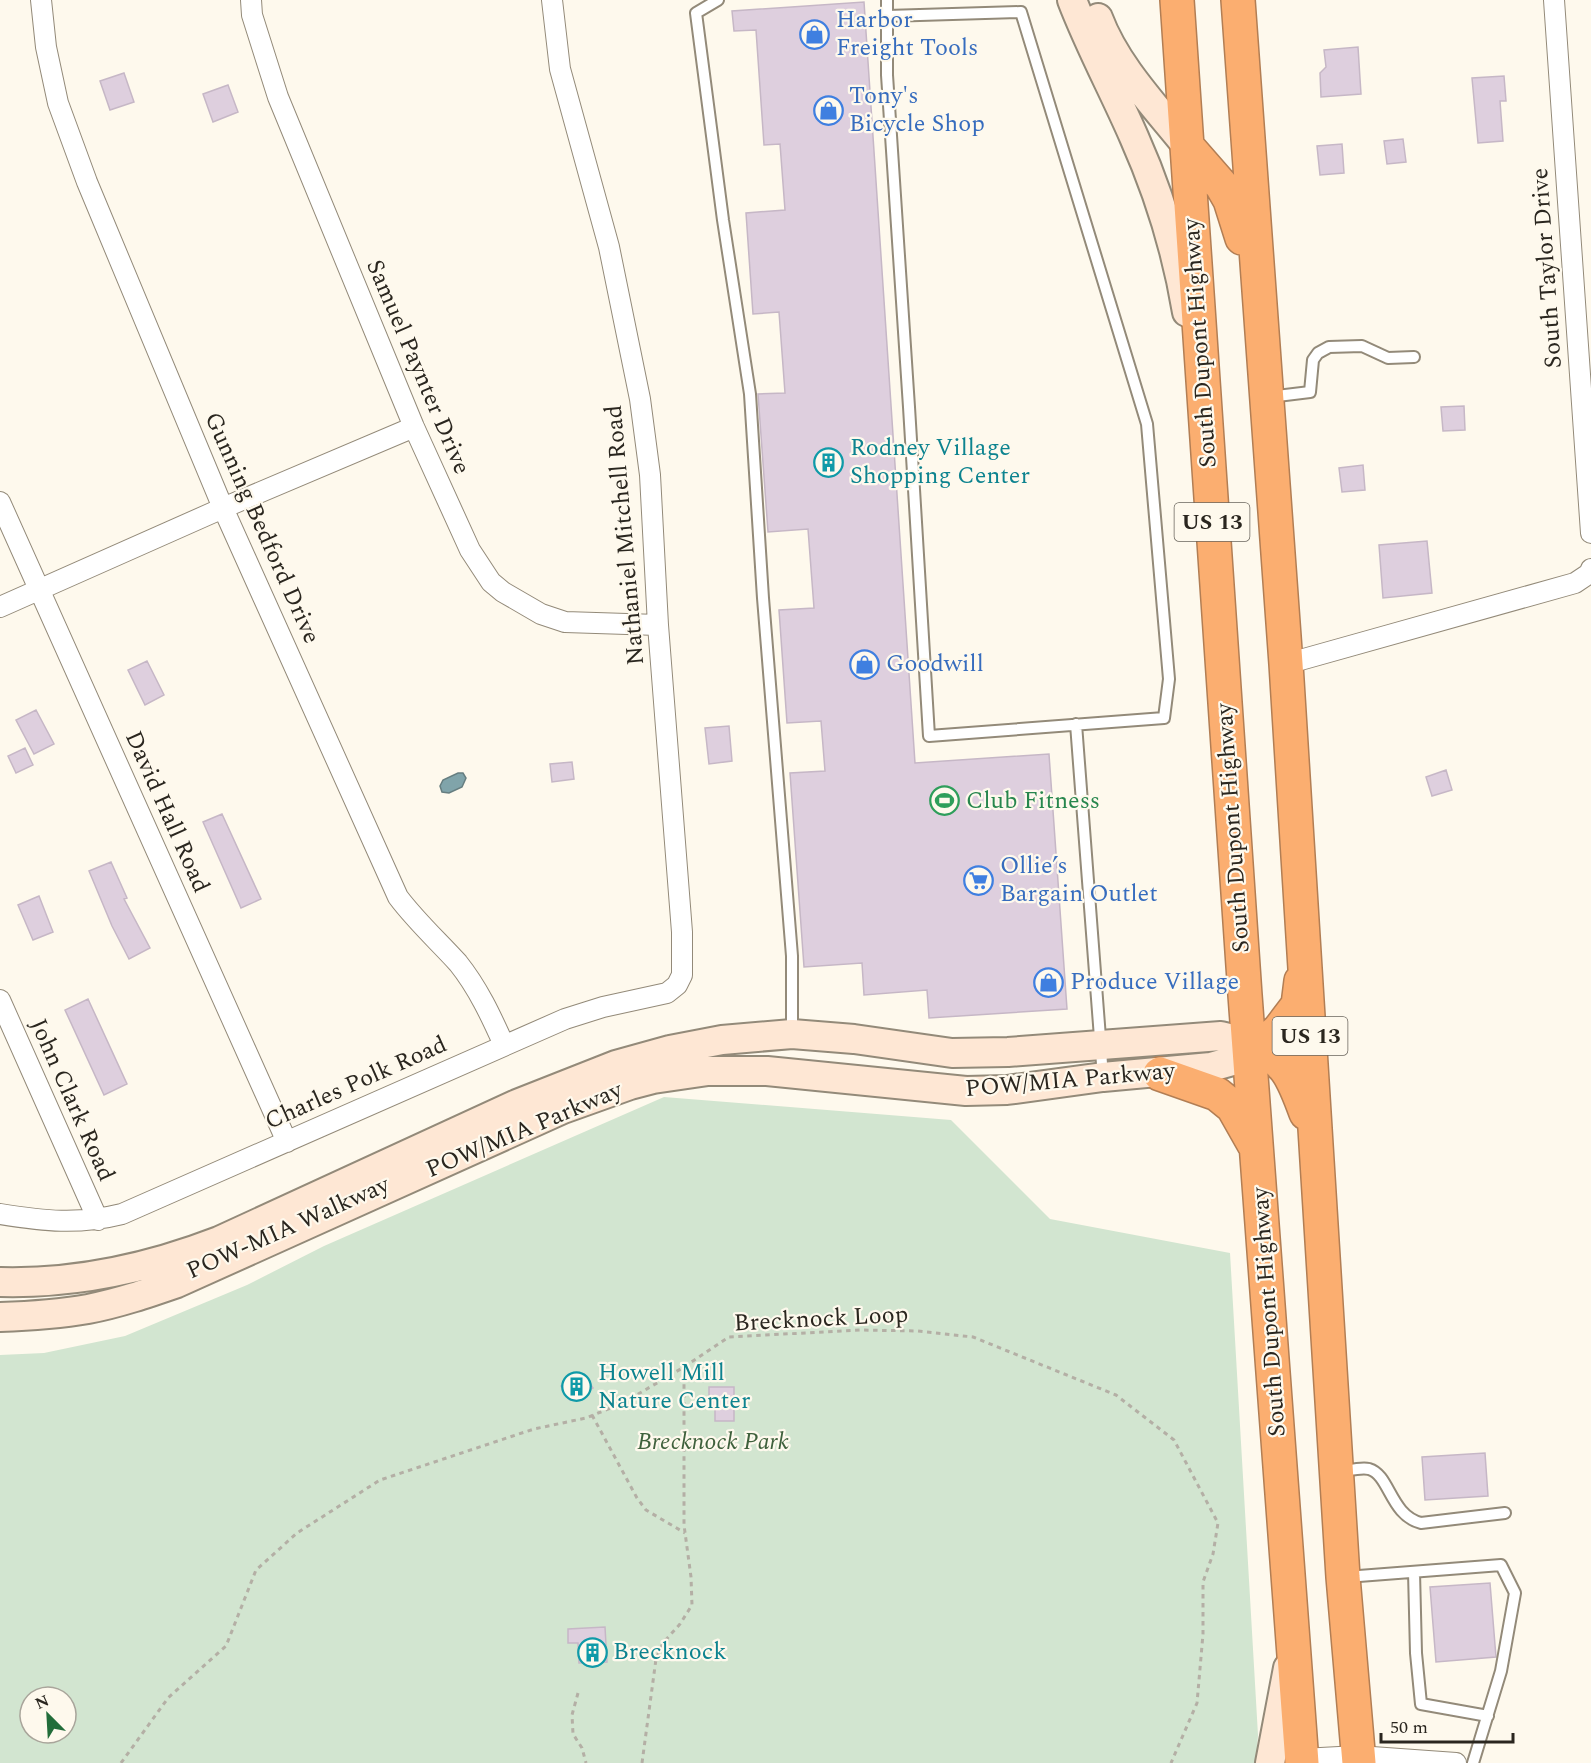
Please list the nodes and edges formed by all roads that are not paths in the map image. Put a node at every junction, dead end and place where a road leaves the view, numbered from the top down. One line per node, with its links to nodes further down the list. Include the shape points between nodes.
1 (41, 0): 18 (street, Gunning Bedford Drive, via 58,103)
2 (251, 0): 16 (street, Samuel Paynter Drive, via 252,15 278,97)
3 (552, 0): 23 (street, Nathaniel Mitchell Road, via 560,69 609,247 640,399 650,475)
4 (718, 0): 29 (lane, via 696,13 750,394 792,956)
5 (887, 0): 10 (lane)
6 (1177, 0): 11 (highway, South Dupont Highway / US 13)
7 (1238, 0): 12 (highway, US 13)
8 (1554, 0): 19 (street, South Taylor Drive)
9 (1077, 2): 11 (main road); 15 (main road, via 1087,39 1135,139 1166,222)
10 (887, 16): 25 (lane, via 887,75 928,736); 25 (lane, via 1021,12 1148,424 1169,679 1164,718)
11 (1187, 146): 12 (highway, via 1230,200); 15 (highway, South Dupont Highway / US 13)
12 (1259, 309): 14 (highway, US 13)
13 (1414, 357): 14 (lane, via 1388,358 1362,346 1329,347 1312,360 1310,392)
14 (1266, 398): 24 (highway, US 13)
15 (1203, 402): 32 (highway, South Dupont Highway / US 13)
16 (414, 426): 18 (street); 23 (street, Samuel Paynter Drive, via 470,550 502,592 541,614 566,622)
17 (0, 502): 21 (street, David Hall Road)
18 (223, 508): 21 (street); 31 (street, Gunning Bedford Drive, via 398,897 474,984)
19 (1591, 534)
20 (1591, 569): 24 (street, via 1575,584)
21 (39, 590): 22 (street); 37 (street, David Hall Road)
22 (0, 607)
23 (658, 625): 26 (street, Nathaniel Mitchell Road)
24 (1286, 664): 27 (highway, US 13)
25 (1076, 724): 30 (lane)
26 (682, 932): 31 (street, Charles Polk Road, via 682,975 667,993 584,1012)
27 (1305, 956): 32 (highway, via 1298,1005 1279,1030); 36 (highway, US 13)
28 (0, 1000): 40 (street, John Clark Road)
29 (792, 1035): 30 (main road, POW/MIA Parkway, via 952,1053); 33 (main road); 41 (main road, POW/MIA Parkway, via 722,1040 606,1068 517,1104 178,1257 64,1280)
30 (1101, 1044): 32 (main road, POW/MIA Parkway, via 1221,1036); 35 (lane)
31 (504, 1045): 37 (street, Charles Polk Road)
32 (1254, 1049): 34 (main road, POW/MIA Parkway, via 1211,1067); 36 (highway, via 1286,1067); 38 (highway, South Dupont Highway / US 13)
33 (791, 1074): 35 (main road, POW/MIA Parkway, via 966,1091 1007,1090); 42 (main road, POW/MIA Parkway, via 708,1071 630,1085 563,1109 177,1283 88,1309)
34 (1160, 1074): 35 (main road, POW/MIA Parkway); 38 (highway, via 1217,1094 1233,1107)
35 (1103, 1077)
36 (1316, 1140): 43 (highway, US 13)
37 (287, 1142): 40 (street, Charles Polk Road, via 122,1214)
38 (1257, 1151): 47 (highway, South Dupont Highway / US 13)
39 (0, 1214): 40 (street, Charles Polk Road, via 48,1221)
40 (98, 1220)
41 (0, 1282)
42 (0, 1317)
43 (1336, 1472): 44 (lane, via 1367,1468 1378,1473 1409,1520 1421,1523); 46 (highway, US 13)
44 (1504, 1513)
45 (1414, 1572): 46 (lane); 48 (lane, via 1421,1704); 48 (lane, via 1501,1565 1515,1593 1501,1671)
46 (1343, 1577): 49 (highway, US 13)
47 (1294, 1640): 50 (highway, South Dupont Highway / US 13); 51 (main road)
48 (1488, 1716): 53 (lane)
49 (1359, 1760): 50 (street); 52 (street)
50 (1302, 1761)
51 (1270, 1763)
52 (1456, 1763)
53 (1473, 1763)

